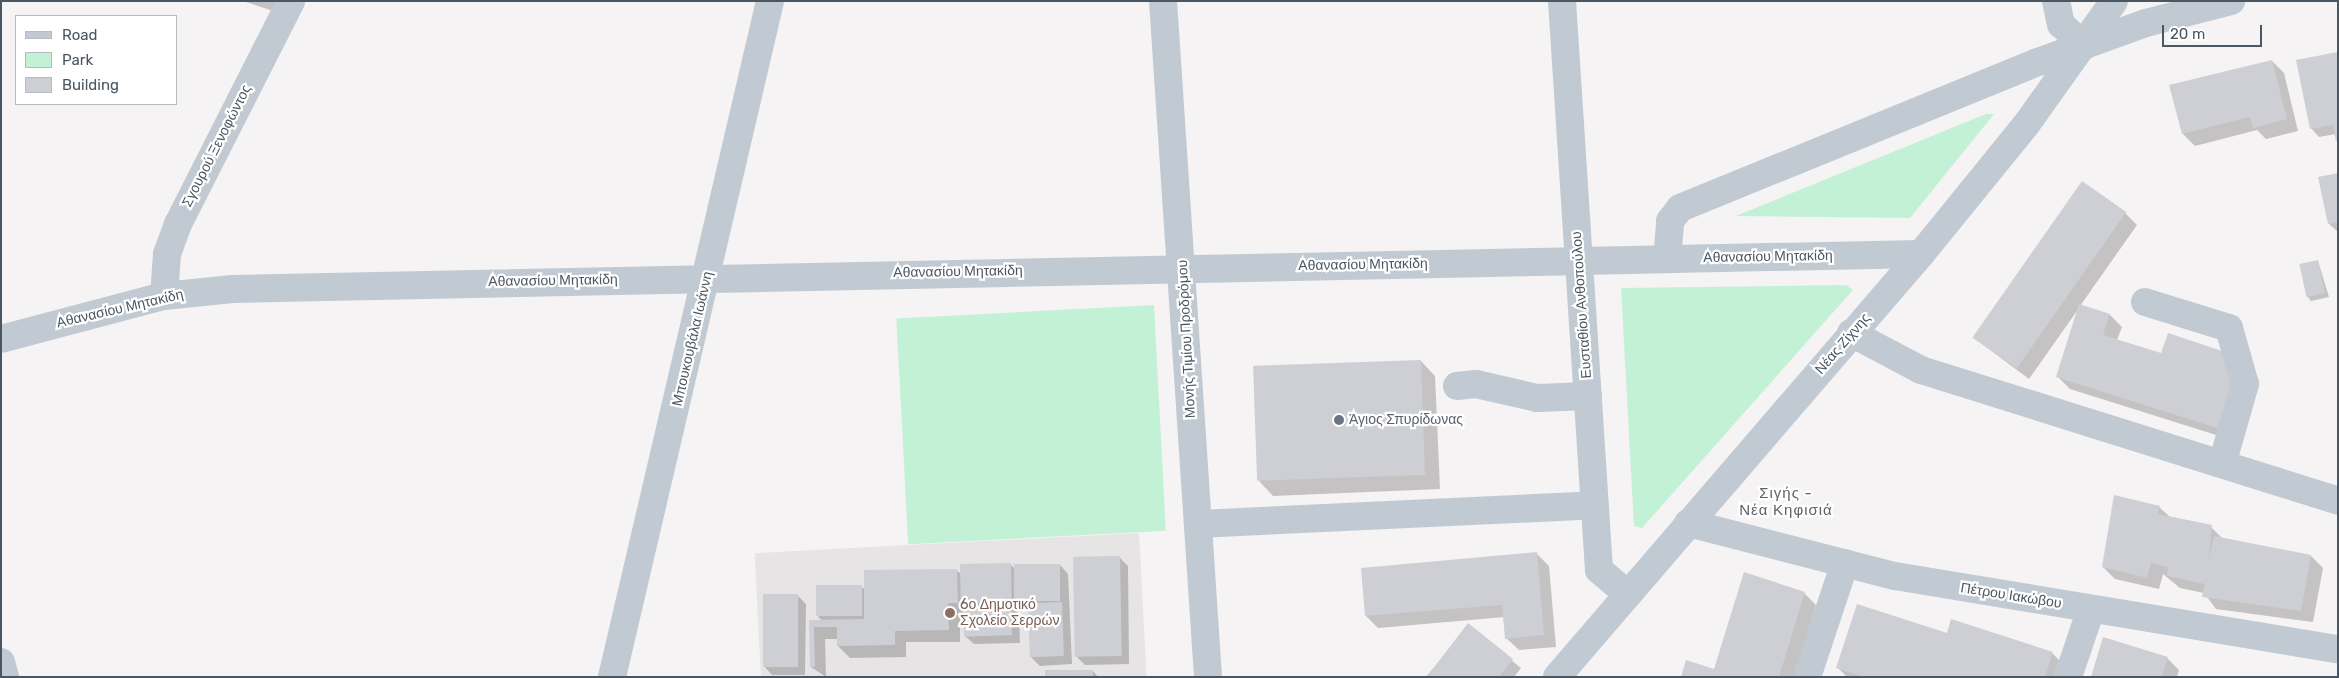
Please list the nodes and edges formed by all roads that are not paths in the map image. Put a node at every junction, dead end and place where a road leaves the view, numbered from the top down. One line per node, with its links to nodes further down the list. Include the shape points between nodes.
1 (291, 1): 14 (street, Σγουρού Ξενοφώντος, via 178,224 167,254)
2 (770, 1): 13 (street, Μπουκουβάλα Ιωάννη)
3 (1163, 1): 12 (street, Μονής Τιμίου Προδρόμου)
4 (1562, 1): 11 (street, Ευσταθίου Ανθοπούλου)
5 (2056, 1): 8 (street, via 2061,24)
6 (2114, 1): 8 (street, Νέας Ζίχνης)
7 (2231, 1): 8 (street, via 2146,23)
8 (2084, 46): 9 (street, Νέας Ζίχνης); 10 (street, via 1680,208 1670,221)
9 (1921, 254): 10 (street, Αθανασίου Μητακίδη); 16 (street, Νέας Ζίχνης)
10 (1667, 259): 11 (street, Αθανασίου Μητακίδη)
11 (1579, 261): 12 (street, Αθανασίου Μητακίδη); 19 (street, Ευσταθίου Ανθοπούλου)
12 (1183, 268): 13 (street, Αθανασίου Μητακίδη); 24 (street, Μονής Τιμίου Προδρόμου)
13 (708, 277): 14 (street, Αθανασίου Μητακίδη, via 233,289); 31 (street, Μπουκουβάλα Ιωάννη)
14 (164, 296): 17 (street, Αθανασίου Μητακίδη)
15 (2145, 302): 20 (street, via 2229,328 2245,384)
16 (1851, 333): 20 (street, via 1921,370); 23 (street, Νέας Ζίχνης)
17 (1, 339)
18 (1457, 386): 19 (street, via 1476,384 1537,398)
19 (1588, 396): 22 (street, Ευσταθίου Ανθοπούλου)
20 (2222, 464): 21 (street)
21 (2338, 501)
22 (1595, 505): 24 (street); 26 (street, Ευσταθίου Ανθοπούλου, via 1599,570)
23 (1688, 523): 25 (street, Πέτρου Ιακώβου); 26 (street, Νέας Ζίχνης)
24 (1198, 524): 32 (street, Μονής Τιμίου Προδρόμου)
25 (1845, 564): 27 (street, Πέτρου Ιακώβου, via 1895,576); 34 (street)
26 (1628, 594): 33 (street, Νέας Ζίχνης)
27 (2090, 609): 28 (street, Πέτρου Ιακώβου); 35 (street)
28 (2338, 649)
29 (1, 662): 30 (street)
30 (4, 677)
31 (612, 677)
32 (1208, 677)
33 (1557, 677)
34 (1807, 677)
35 (2068, 677)

